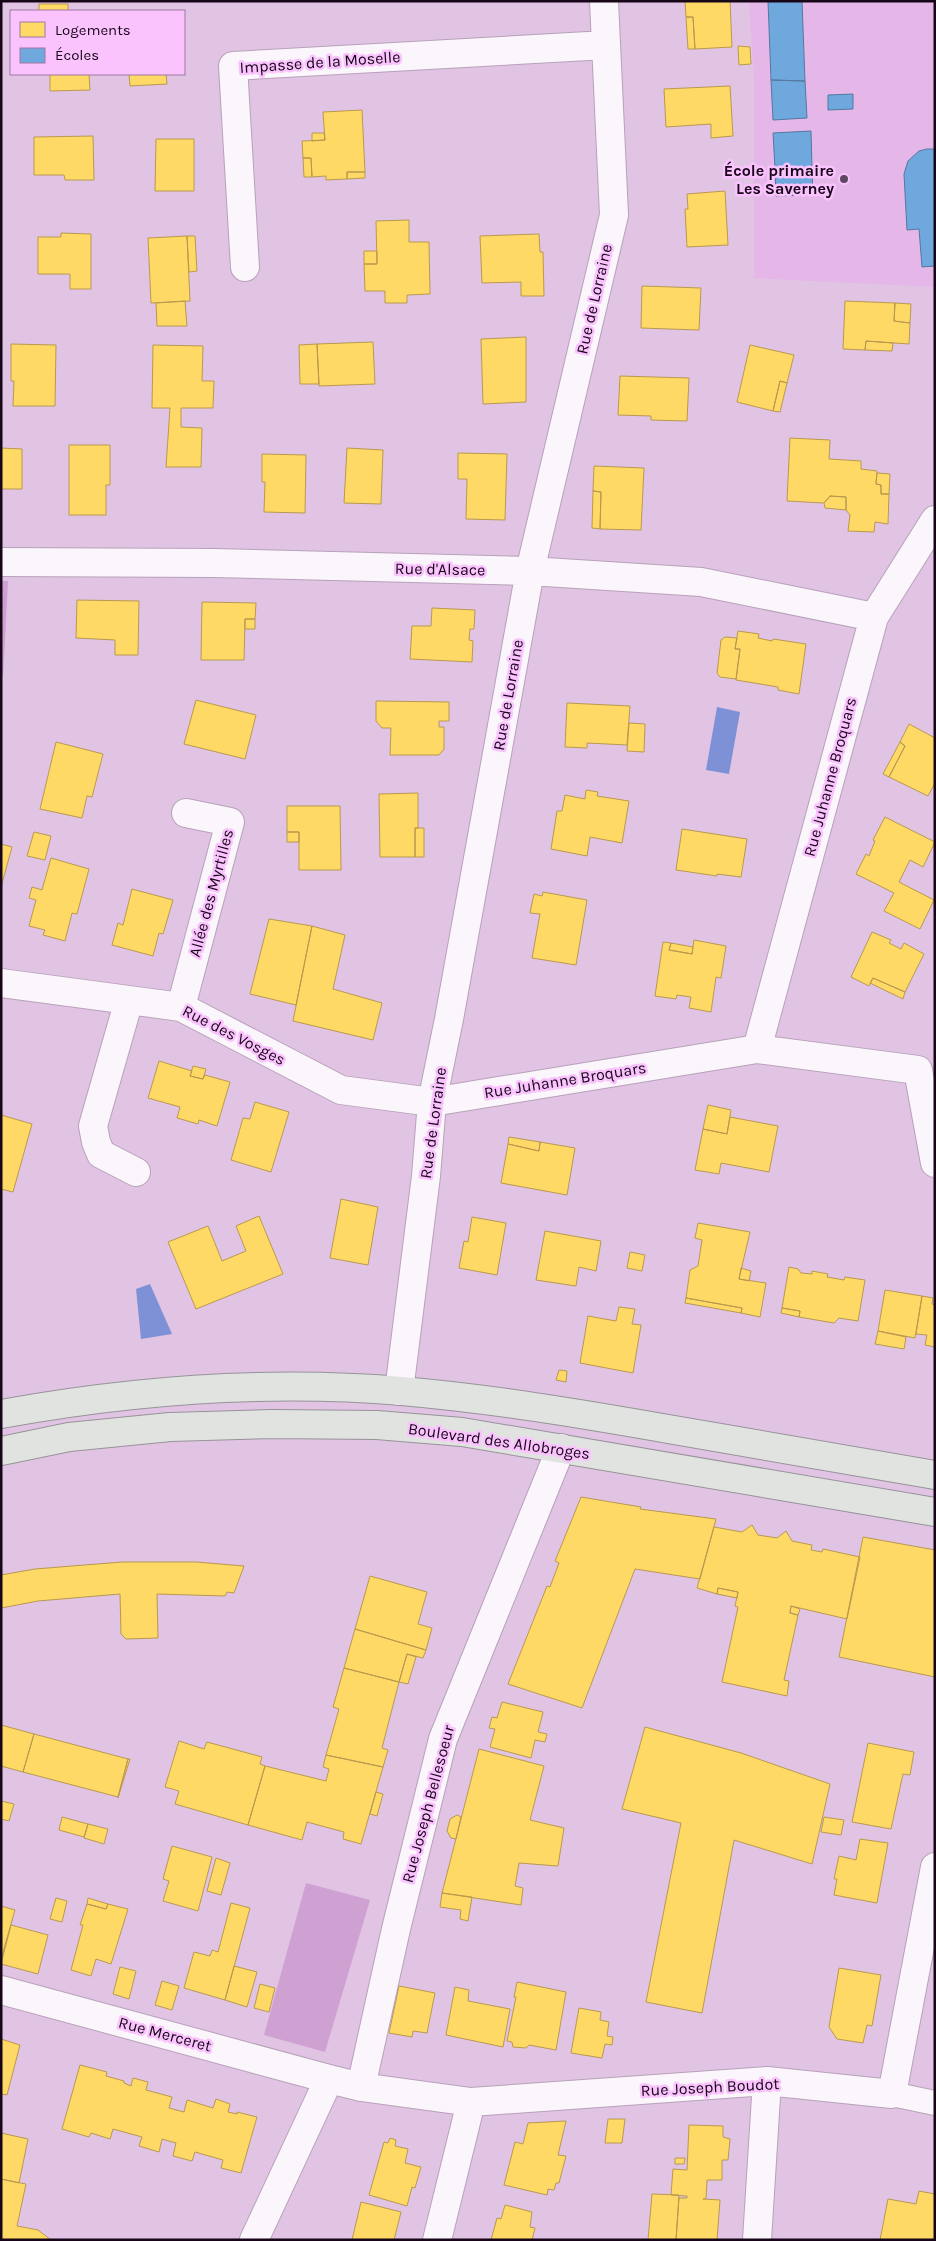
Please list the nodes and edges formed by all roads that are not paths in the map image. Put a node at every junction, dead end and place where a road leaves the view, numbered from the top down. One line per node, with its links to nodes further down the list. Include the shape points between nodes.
1 (604, 1): 2 (street, Rue de Lorraine)
2 (606, 45): 3 (street, Impasse de la Moselle, via 233,66); 6 (street, Rue de Lorraine, via 614,215)
3 (245, 266)
4 (935, 520): 7 (street, Rue Juhanne Broquars)
5 (1, 562): 6 (street, Rue d'Alsace, via 214,563)
6 (530, 571): 7 (street, Rue d'Alsace, via 701,582); 13 (street, Rue de Lorraine, via 450,1019)
7 (874, 617): 12 (street, Rue Juhanne Broquars)
8 (186, 812): 11 (street, Allée des Myrtilles, via 230,822)
9 (1, 983): 10 (street, Rue des Vosges)
10 (129, 1000): 11 (street, Rue des Vosges); 15 (street, via 93,1126 101,1154)
11 (182, 1007): 13 (street, Rue des Vosges, via 340,1090)
12 (757, 1049): 13 (street, Rue Juhanne Broquars); 14 (street, Rue Juhanne Broquars, via 918,1070)
13 (432, 1102): 16 (street, Rue de Lorraine)
14 (935, 1163)
15 (136, 1172)
16 (399, 1391): 17 (main road, via 282,1387 169,1391 65,1402); 20 (main road, via 560,1410)
17 (1, 1414)
18 (561, 1448): 19 (main road, Boulevard des Allobroges, via 462,1432 270,1424 170,1427 69,1437); 21 (main road, Boulevard des Allobroges); 26 (street, Rue Joseph Bellesoeur, via 443,1739)
19 (1, 1451)
20 (935, 1474)
21 (935, 1512)
22 (935, 1867): 27 (street)
23 (1, 1990): 24 (street, Rue Merceret)
24 (329, 2079): 26 (street, Rue Joseph Boudot); 30 (street)
25 (766, 2081): 27 (street, Rue Joseph Boudot); 28 (street, Rue Joseph Boudot); 32 (street)
26 (361, 2087): 28 (street, Rue Joseph Boudot)
27 (892, 2094): 29 (street)
28 (471, 2102): 31 (street)
29 (935, 2103)
30 (254, 2240)
31 (437, 2240)
32 (757, 2240)

